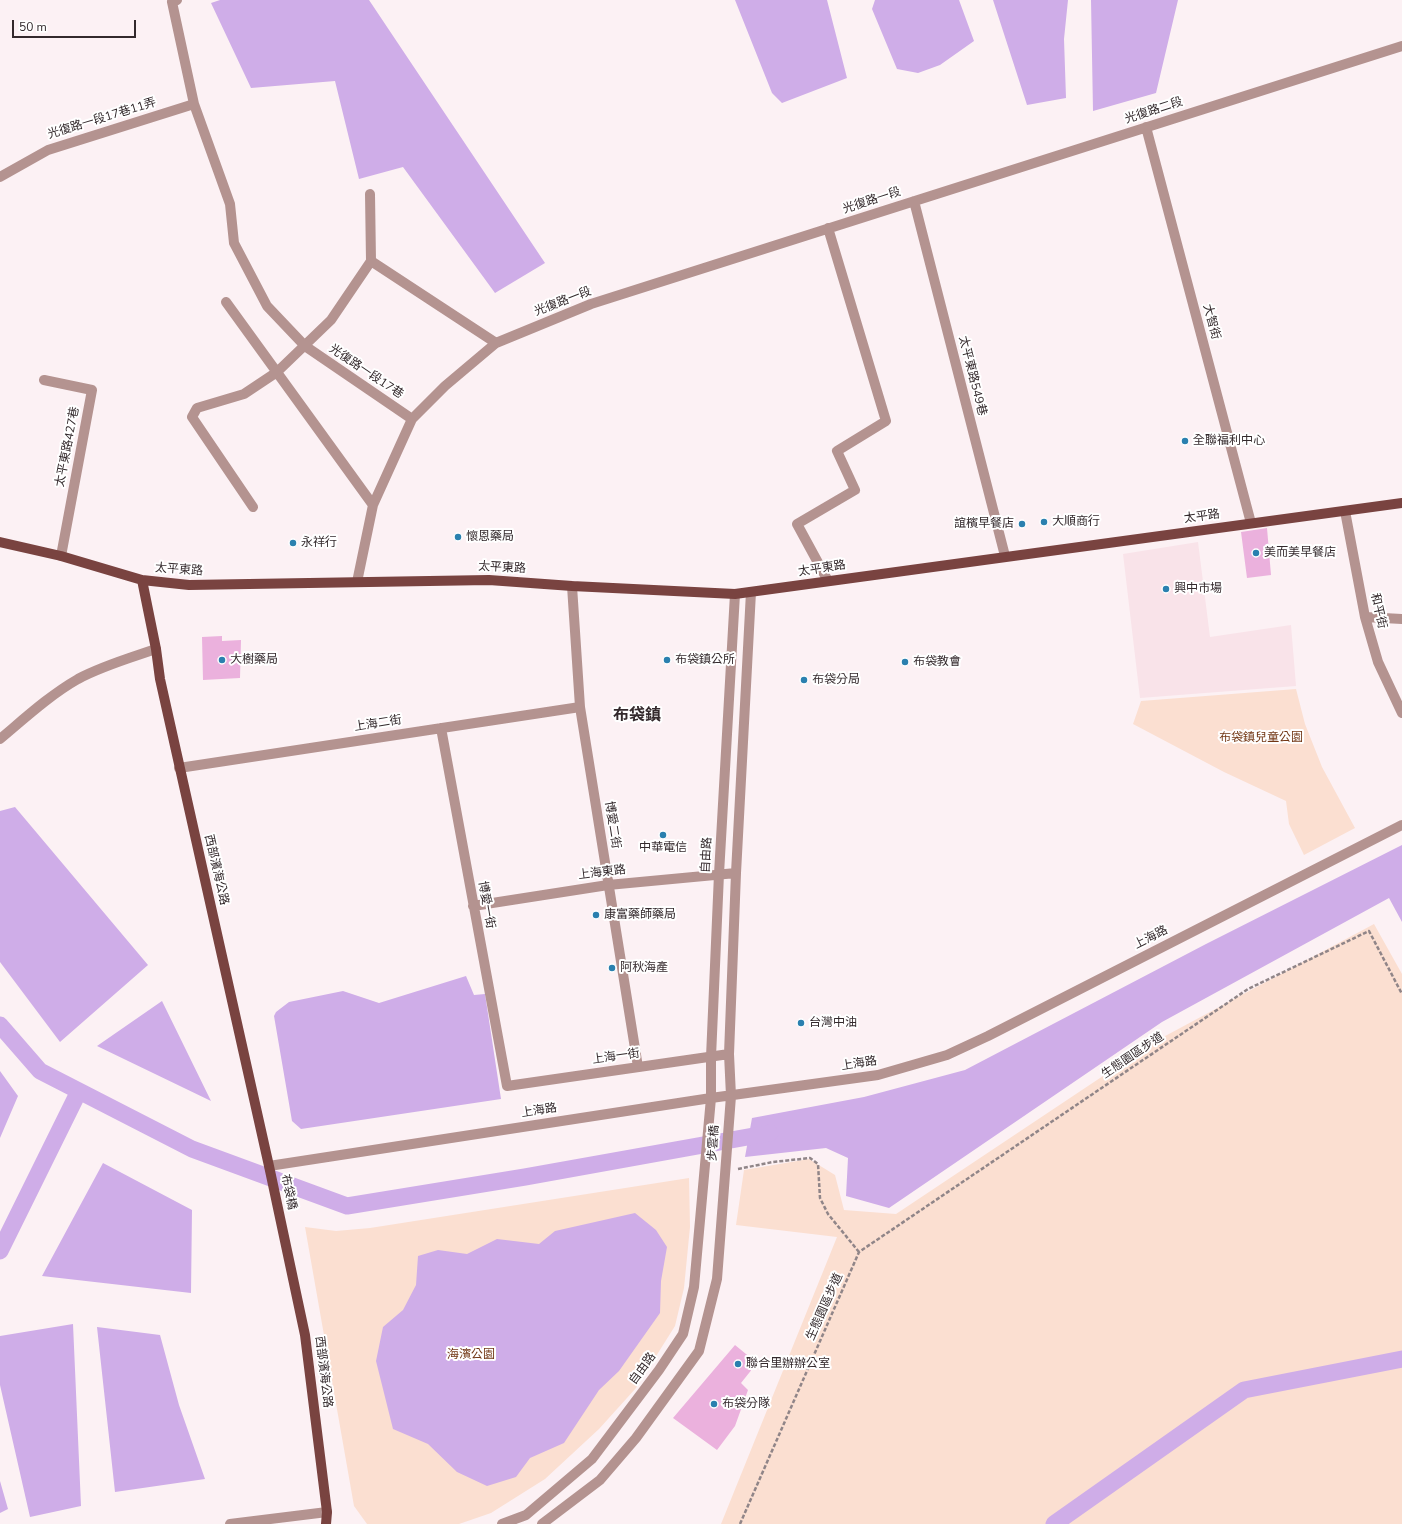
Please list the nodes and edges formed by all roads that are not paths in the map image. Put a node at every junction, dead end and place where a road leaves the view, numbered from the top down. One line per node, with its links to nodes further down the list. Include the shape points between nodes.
1 (177, 0): 3 (street, 光復路一段17巷, via 172,2)
2 (1402, 46): 4 (street, 光復路二段)
3 (194, 104): 5 (street, 光復路一段17巷11弄, via 48,150); 12 (street, 光復路一段17巷, via 230,204 234,243 267,306)
4 (1146, 127): 7 (street, 光復路二段); 20 (street, 大智街)
5 (0, 177)
6 (370, 194): 9 (street)
7 (914, 201): 8 (street, 光復路一段); 23 (street, 太平東路549巷)
8 (828, 228): 11 (street, 光復路一段, via 591,304); 25 (street, via 886,421 837,451 856,490 797,524)
9 (371, 262): 11 (street); 12 (street, via 331,320)
10 (226, 302): 13 (street)
11 (496, 343): 15 (street, 光復路一段, via 445,386)
12 (305, 346): 13 (street); 15 (street, 光復路一段17巷)
13 (277, 372): 17 (street); 18 (street, via 244,394 197,408 192,417)
14 (44, 380): 22 (street, 太平東路427巷, via 92,390)
15 (412, 419): 17 (street, 光復路一段)
16 (1402, 503): 19 (main road, 太平路)
17 (373, 505): 26 (street, 光復路一段)
18 (253, 507)
19 (1345, 511): 20 (main road, 太平路); 30 (street, 和平街)
20 (1251, 523): 23 (main road, 太平路)
21 (0, 542): 22 (main road, 太平東路)
22 (61, 556): 24 (main road, 太平東路)
23 (1005, 556): 25 (main road, 太平東路)
24 (142, 580): 26 (main road, 太平東路, via 189,585); 32 (main road, 西部濱海公路)
25 (828, 581): 28 (main road, 太平東路)
26 (357, 582): 27 (main road, 太平東路, via 488,580)
27 (572, 586): 29 (main road, 太平東路); 33 (street, 博愛二街)
28 (751, 592): 29 (main road, 太平東路); 39 (street)
29 (735, 594): 40 (street, 自由路)
30 (1365, 617): 31 (street); 34 (street, 和平街, via 1378,662)
31 (1402, 618)
32 (156, 649): 36 (street, via 79,679 42,704); 37 (main road, 西部濱海公路)
33 (580, 706): 35 (street, 上海二街); 41 (street, 博愛二街)
34 (1402, 713)
35 (441, 728): 37 (street, 上海二街); 42 (street, 博愛一街)
36 (0, 739)
37 (179, 768): 50 (main road, 西部濱海公路)
38 (1402, 825): 47 (street, 上海路, via 948,1055 878,1075)
39 (736, 873): 40 (street, 上海東路); 43 (street)
40 (719, 874): 41 (street, 上海東路); 44 (street, 自由路)
41 (608, 885): 42 (street, 上海東路); 45 (street, 博愛二街)
42 (473, 906): 46 (street, 博愛一街)
43 (729, 1054): 44 (street, 上海一街); 47 (street)
44 (711, 1057): 45 (street, 上海一街); 48 (street, 自由路)
45 (638, 1067): 46 (street, 上海一街)
46 (507, 1086)
47 (731, 1096): 48 (street, 上海路); 57 (street, 步雲橋, via 717,1279 700,1351 636,1438 600,1480)
48 (711, 1098): 49 (street, 自由路); 50 (street, 上海路)
49 (709, 1119): 51 (street, 步雲橋)
50 (269, 1166): 52 (main road, 布袋橋)
51 (705, 1172): 56 (street, 自由路, via 694,1287 683,1334 592,1459 526,1515)
52 (281, 1225): 53 (main road, 西部濱海公路, via 305,1335)
53 (327, 1512): 54 (street); 55 (main road, 西部濱海公路)
54 (230, 1524)
55 (326, 1524)
56 (502, 1524)
57 (542, 1524)

